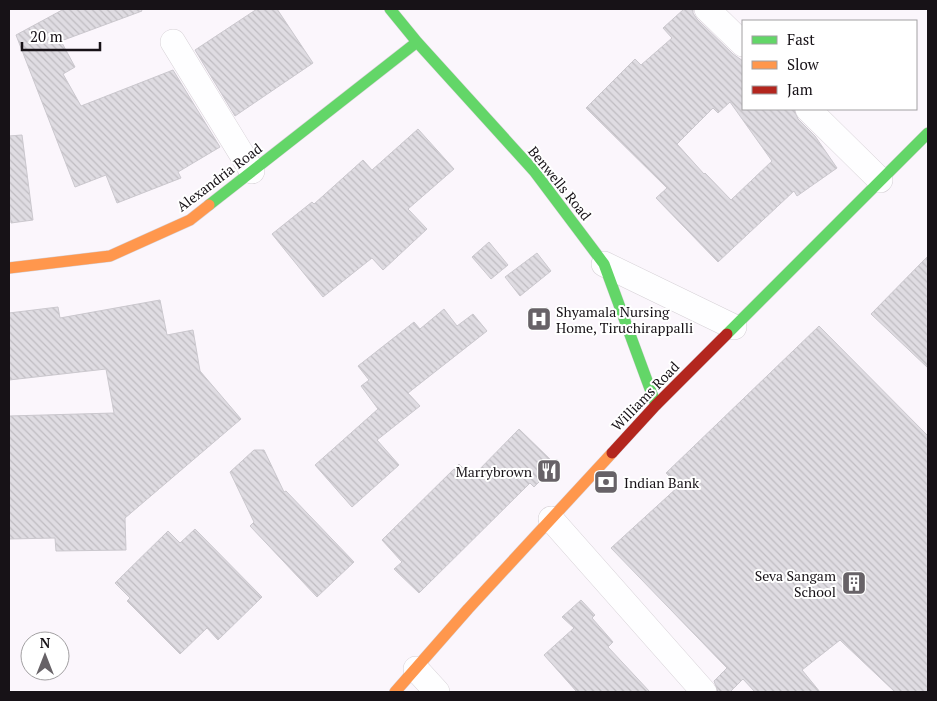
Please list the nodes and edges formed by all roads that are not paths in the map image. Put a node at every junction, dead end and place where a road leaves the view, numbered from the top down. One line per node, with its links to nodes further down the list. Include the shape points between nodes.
1 (390, 9): 4 (street, Benwells Road)
2 (707, 9): 5 (street)
3 (173, 42): 8 (street)
4 (416, 42): 8 (street, Alexandria Road); 10 (street, Benwells Road, via 534,172)
5 (742, 43)
6 (809, 110): 9 (street)
7 (928, 132): 9 (street, Williams Road)
8 (252, 171): 11 (street, Alexandria Road, via 190,220 110,256)
9 (880, 180): 12 (street, Williams Road)
10 (604, 264): 12 (street); 13 (street, Benwells Road)
11 (9, 268)
12 (734, 327): 13 (street, Williams Road)
13 (656, 405): 14 (street, Williams Road)
14 (551, 519): 15 (street, Williams Road); 18 (street)
15 (416, 669): 16 (street, Williams Road); 17 (street)
16 (395, 692)
17 (437, 692)
18 (704, 692)

